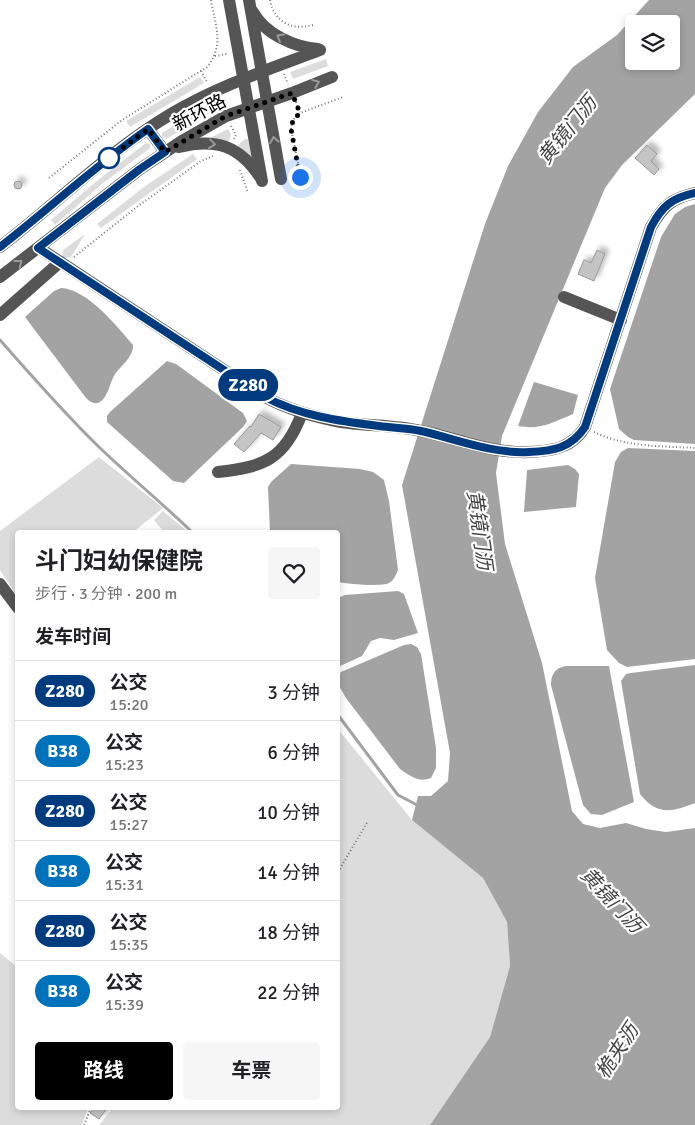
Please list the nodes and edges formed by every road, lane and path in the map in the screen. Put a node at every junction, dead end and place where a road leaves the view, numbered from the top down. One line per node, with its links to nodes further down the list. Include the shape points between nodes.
1 (211, 0): 20 (path, via 218,48 207,66 122,120)
2 (229, 0): 9 (street, 新环路)
3 (270, 0): 5 (path, via 276,16 286,24)
4 (250, 4): 6 (street, 新环路, one-way to 4, via 320,50 278,37 255,16); 7 (street)
5 (313, 25)
6 (280, 65): 7 (street, 新环路); 10 (path)
7 (262, 72): 9 (street, 新环路); 12 (street)
8 (332, 77): 10 (street, 新环路, one-way to 8)
9 (243, 79): 13 (street, 新环路); 15 (street, 新环路, via 212,91)
10 (292, 93): 12 (street, 新环路); 14 (path)
11 (342, 97): 14 (path)
12 (267, 102): 13 (street, 新环路); 21 (street, one-way to 12)
13 (248, 108): 16 (street, 新环路, via 226,116); 16 (street, 新环路, one-way to 13, via 191,144 217,143 244,156 262,181)
14 (300, 113): 19 (path, via 293,120 291,129)
15 (148, 129): 16 (street); 24 (street, 新环路)
16 (165, 152): 25 (street, 新环路)
17 (216, 156): 26 (path, via 201,161)
18 (237, 165): 22 (path)
19 (300, 177)
20 (49, 178)
21 (281, 179)
22 (248, 193)
23 (695, 193): 30 (street, via 668,203 658,214)
24 (0, 247)
25 (38, 248): 26 (street); 27 (street, 新环路, one-way to 25)
26 (62, 264): 29 (street); 31 (street, via 265,397)
27 (0, 277)
28 (564, 298): 30 (street)
29 (0, 315)
30 (621, 320): 32 (street)
31 (302, 413): 32 (street, via 342,422 419,430 501,451 556,449 578,438); 34 (street, via 291,439 270,459 245,469)
32 (585, 427): 33 (path, via 611,438 640,444)
33 (695, 448)
34 (218, 472)
35 (0, 584): 36 (street)
36 (15, 604)
37 (368, 821): 38 (path)
38 (340, 869)
39 (89, 1110): 40 (path)
40 (84, 1125)

